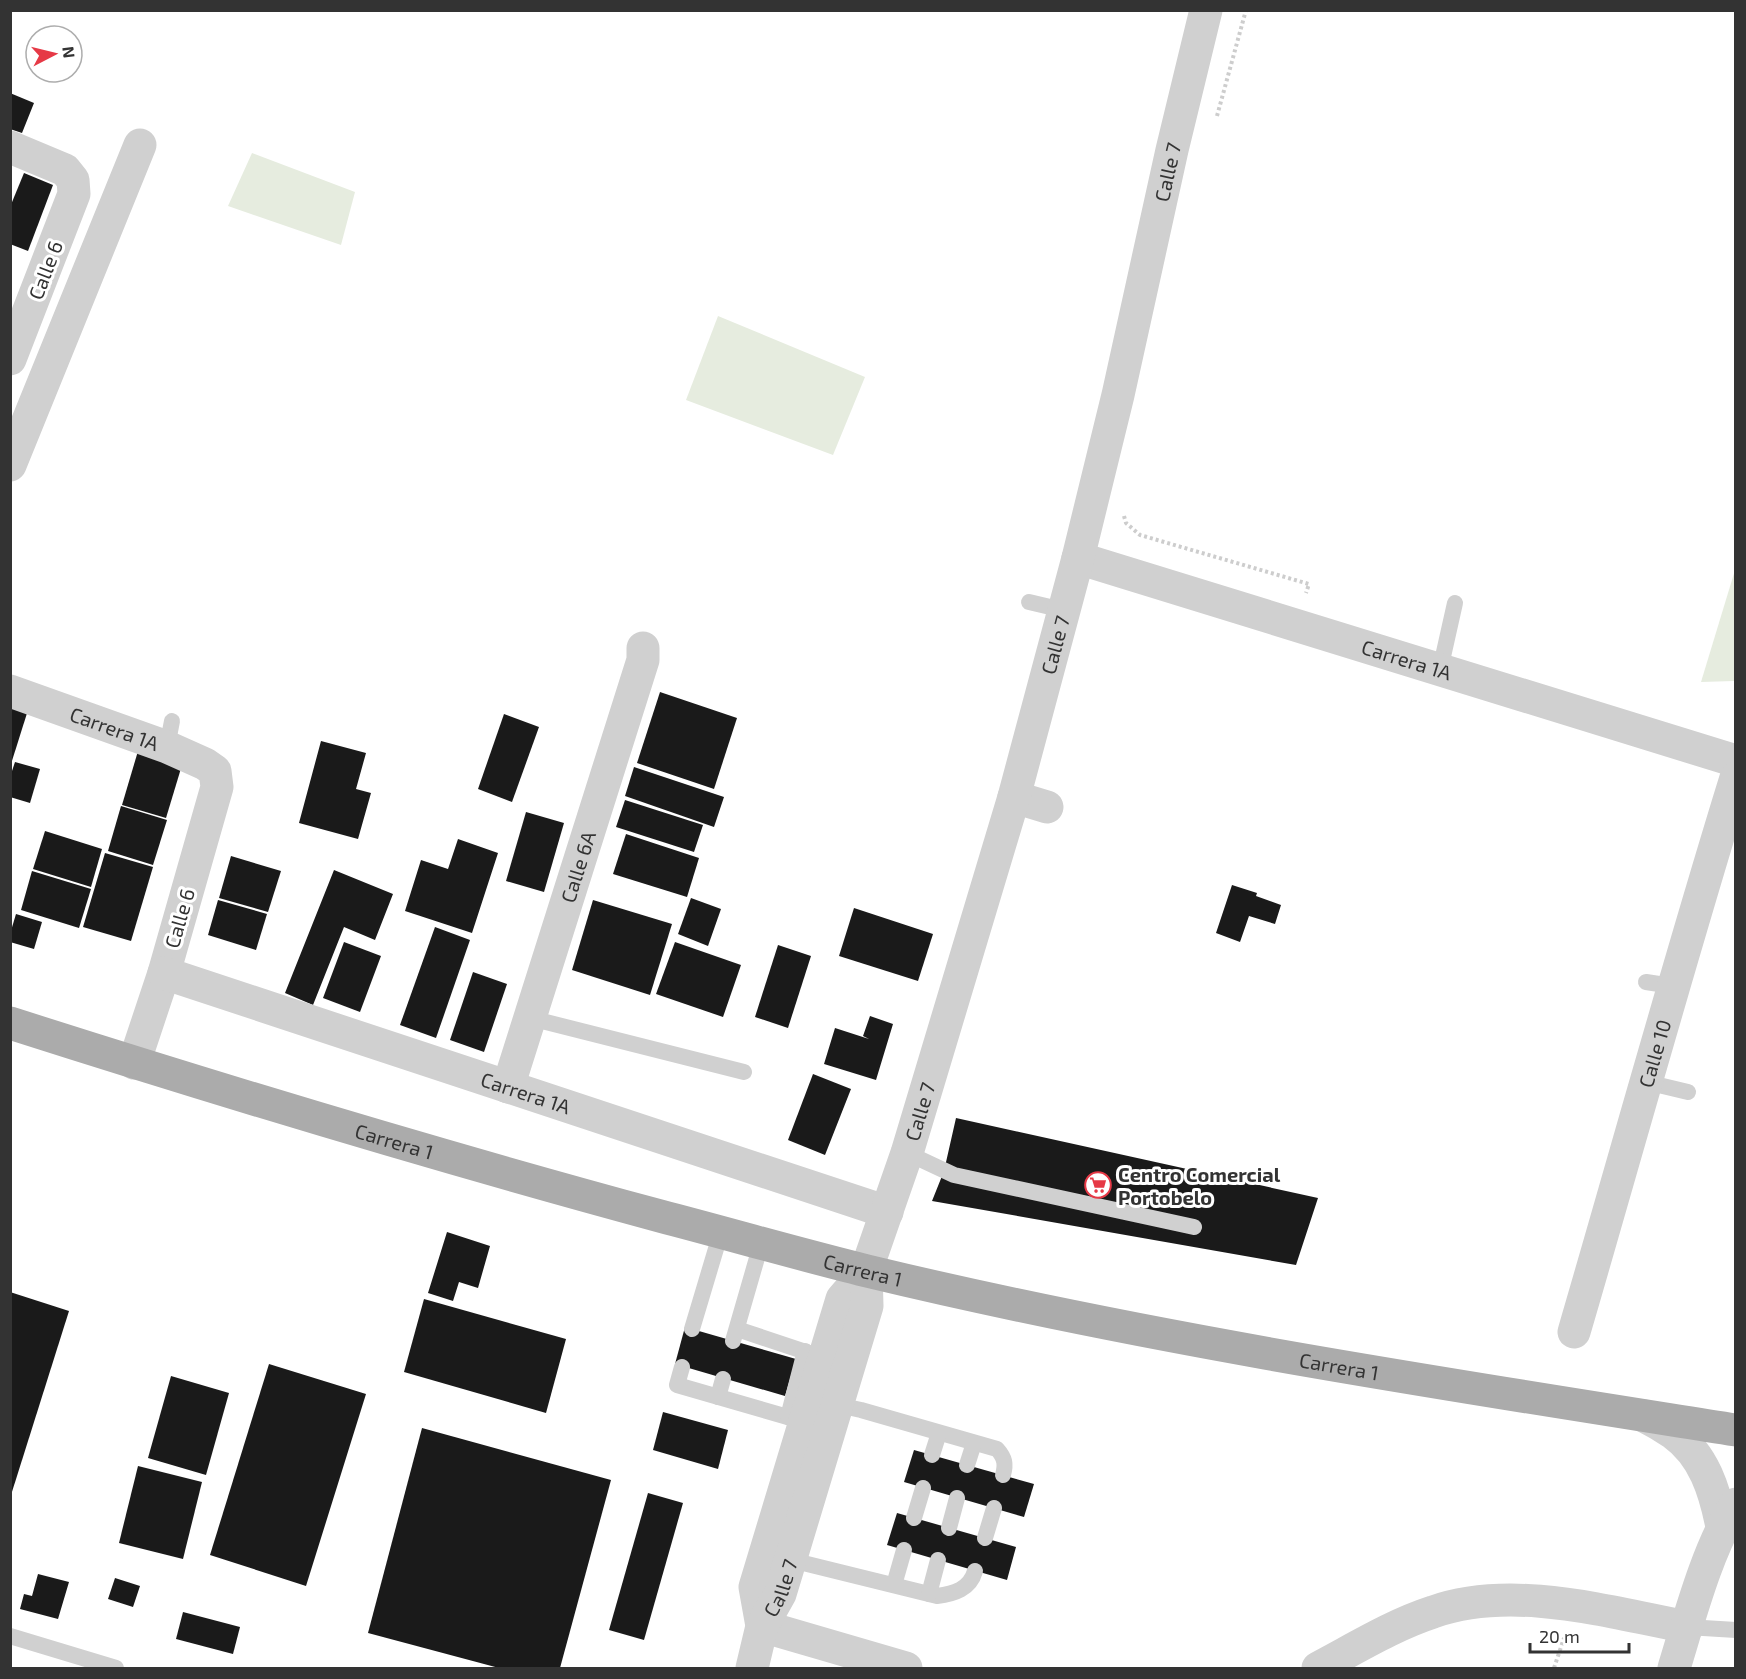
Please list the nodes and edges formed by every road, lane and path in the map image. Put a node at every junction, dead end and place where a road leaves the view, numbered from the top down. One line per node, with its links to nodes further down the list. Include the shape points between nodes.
1 (1206, 10): 9 (street, Calle 7, via 1168,131 1118,395)
2 (1245, 10): 3 (path)
3 (1215, 124)
4 (140, 145): 7 (street)
5 (10, 147): 6 (street, Calle 6, via 65,170 73,180 74,194)
6 (10, 358)
7 (10, 465)
8 (1123, 513): 13 (path, via 1126,523 1140,535 1309,584)
9 (1078, 558): 12 (street, Calle 7); 13 (street, Carrera 1A)
10 (1029, 602): 12 (lane)
11 (1455, 603): 15 (lane)
12 (1063, 610): 20 (street, Calle 7)
13 (1296, 625): 15 (street, Carrera 1A)
14 (639, 644): 23 (street, Calle 6A, via 643,660)
15 (1440, 670): 17 (street, Carrera 1A)
16 (10, 691): 18 (street, Carrera 1A, via 170,734)
17 (1736, 760)
18 (215, 771): 22 (street, Calle 6, via 217,787)
19 (1736, 778): 27 (street, Calle 10, via 1659,984)
20 (1014, 797): 21 (street); 30 (street, Calle 7)
21 (1047, 807)
22 (164, 973): 25 (street, Calle 6); 28 (street, Carrera 1A)
23 (530, 1018): 26 (lane); 28 (street, Calle 6A)
24 (10, 1023): 25 (main road, Carrera 1)
25 (134, 1063): 33 (main road, Carrera 1, via 504,1173)
26 (744, 1072)
27 (1646, 1082): 29 (lane); 37 (street, Calle 10)
28 (508, 1087): 31 (street, Carrera 1A)
29 (1688, 1092)
30 (907, 1153): 31 (street, Calle 7); 32 (lane, via 954,1175)
31 (887, 1212): 35 (street, Calle 7)
32 (1194, 1227)
33 (721, 1232): 34 (main road, Carrera 1); 36 (lane)
34 (761, 1244): 35 (main road, Carrera 1); 38 (lane, via 735,1335)
35 (866, 1271): 38 (street, Calle 7, via 842,1299); 42 (street, Calle 7, via 867,1306); 43 (main road, Carrera 1, via 1086,1320)
36 (692, 1329)
37 (1574, 1332)
38 (815, 1355): 44 (street, Calle 7)
39 (682, 1366): 41 (lane, via 677,1385)
40 (723, 1379): 41 (lane)
41 (718, 1397): 44 (lane)
42 (838, 1405): 46 (lane); 59 (street, Calle 7)
43 (1644, 1416): 45 (main road, Carrera 1); 54 (street, via 1675,1434 1699,1460)
44 (797, 1420): 64 (street, Calle 7, via 755,1587)
45 (1736, 1430)
46 (939, 1433): 47 (lane); 48 (lane)
47 (974, 1443): 49 (lane); 50 (lane, via 997,1449 1004,1457)
48 (933, 1455)
49 (967, 1465)
50 (1003, 1475)
51 (923, 1488): 55 (lane)
52 (957, 1498): 56 (lane)
53 (994, 1508): 57 (lane)
54 (1729, 1516): 65 (street)
55 (914, 1518)
56 (949, 1528)
57 (985, 1538)
58 (904, 1550): 62 (lane)
59 (791, 1560): 62 (lane); 64 (street, Calle 7, via 780,1594)
60 (938, 1560): 63 (lane)
61 (975, 1571): 63 (lane, via 973,1579 953,1594)
62 (894, 1585): 63 (lane)
63 (929, 1594)
64 (762, 1626): 69 (street, Calle 7); 70 (street)
65 (1687, 1627): 66 (lane); 71 (street, via 1540,1602 1468,1603 1416,1618); 72 (street)
66 (1736, 1630)
67 (10, 1636): 68 (lane)
68 (116, 1668)
69 (752, 1668)
70 (906, 1668)
71 (1318, 1668)
72 (1674, 1668)

